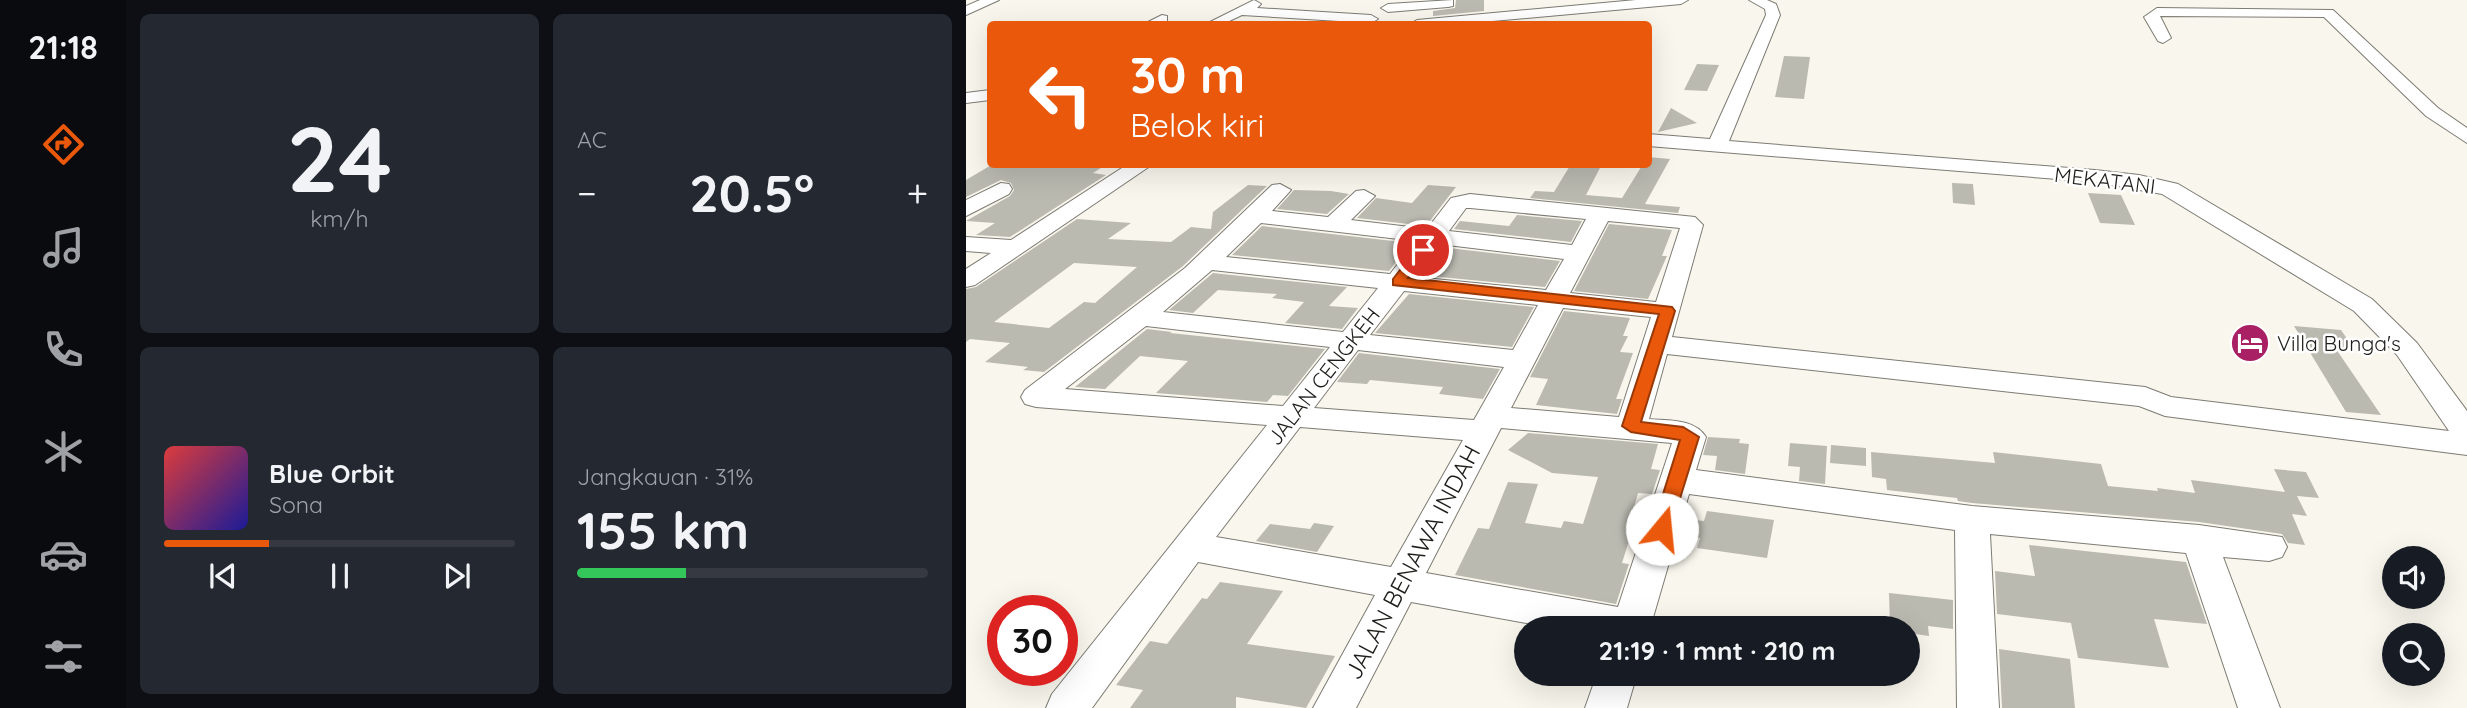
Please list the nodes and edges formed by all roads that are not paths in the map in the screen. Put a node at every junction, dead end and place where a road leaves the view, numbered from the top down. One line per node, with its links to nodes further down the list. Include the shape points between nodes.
1 (992, 0): 10 (street)
2 (1261, 0): 11 (street)
3 (1402, 0): 9 (street)
4 (1682, 0): 8 (street)
5 (1756, 0): 21 (street, via 1771,7 1773,15)
6 (2206, 0): 12 (street)
7 (1464, 1): 9 (street)
8 (1630, 5): 16 (street); 17 (street)
9 (1388, 8): 15 (street)
10 (966, 11)
11 (1239, 11): 13 (street); 14 (street)
12 (2219, 11): 18 (street, via 2153,14); 19 (street, via 2328,12 2432,112)
13 (1219, 21)
14 (1355, 21)
15 (1368, 21)
16 (1451, 21)
17 (1619, 21)
18 (2163, 38)
19 (2467, 137)
20 (1652, 140): 21 (street, MEKATANI)
21 (1717, 146): 46 (street, MEKATANI, via 2095,176 2170,189 2383,320 2406,345)
22 (1137, 168): 32 (street)
23 (1001, 189): 26 (street)
24 (1280, 190): 27 (street)
25 (1364, 196): 29 (street)
26 (966, 209)
27 (1257, 216): 29 (street); 34 (street)
28 (1598, 216): 30 (street, JALAN CENGKEH, via 1465,201); 33 (street, JALAN BENAWA INDAH); 38 (street, JALAN CENGKEH, via 1692,225)
29 (1334, 223): 30 (street)
30 (1435, 234): 33 (street); 36 (street, JALAN CENGKEH)
31 (966, 244): 32 (street)
32 (1013, 247): 35 (street)
33 (1578, 253): 37 (street, JALAN BENAWA INDAH)
34 (1206, 262): 36 (street); 39 (street)
35 (966, 280)
36 (1398, 282): 37 (street); 40 (street, JALAN CENGKEH)
37 (1554, 298): 38 (street); 42 (street, JALAN BENAWA INDAH)
38 (1667, 311): 41 (street)
39 (1140, 317): 40 (street); 43 (street, via 1036,397)
40 (1351, 340): 42 (street); 43 (street, JALAN CENGKEH)
41 (1655, 344): 45 (street); 47 (street, via 2145,397 2165,406)
42 (1520, 360): 44 (street, JALAN BENAWA INDAH)
43 (1291, 416): 44 (street); 51 (street, JALAN CENGKEH)
44 (1487, 424): 45 (street); 53 (street, JALAN BENAWA INDAH)
45 (1631, 426): 48 (street, via 1688,434)
46 (2467, 434)
47 (2467, 444)
48 (1677, 480): 49 (street); 55 (street)
49 (1972, 519): 50 (street); 60 (street)
50 (2199, 539): 52 (street); 61 (street)
51 (1189, 546): 53 (street); 57 (street, JALAN CENGKEH)
52 (2269, 547)
53 (1400, 584): 54 (street); 58 (street, JALAN BENAWA INDAH)
54 (1572, 616)
55 (1634, 616)
56 (1613, 686): 59 (street)
57 (1067, 708)
58 (1334, 708)
59 (1606, 708)
60 (1978, 708)
61 (2259, 708)

